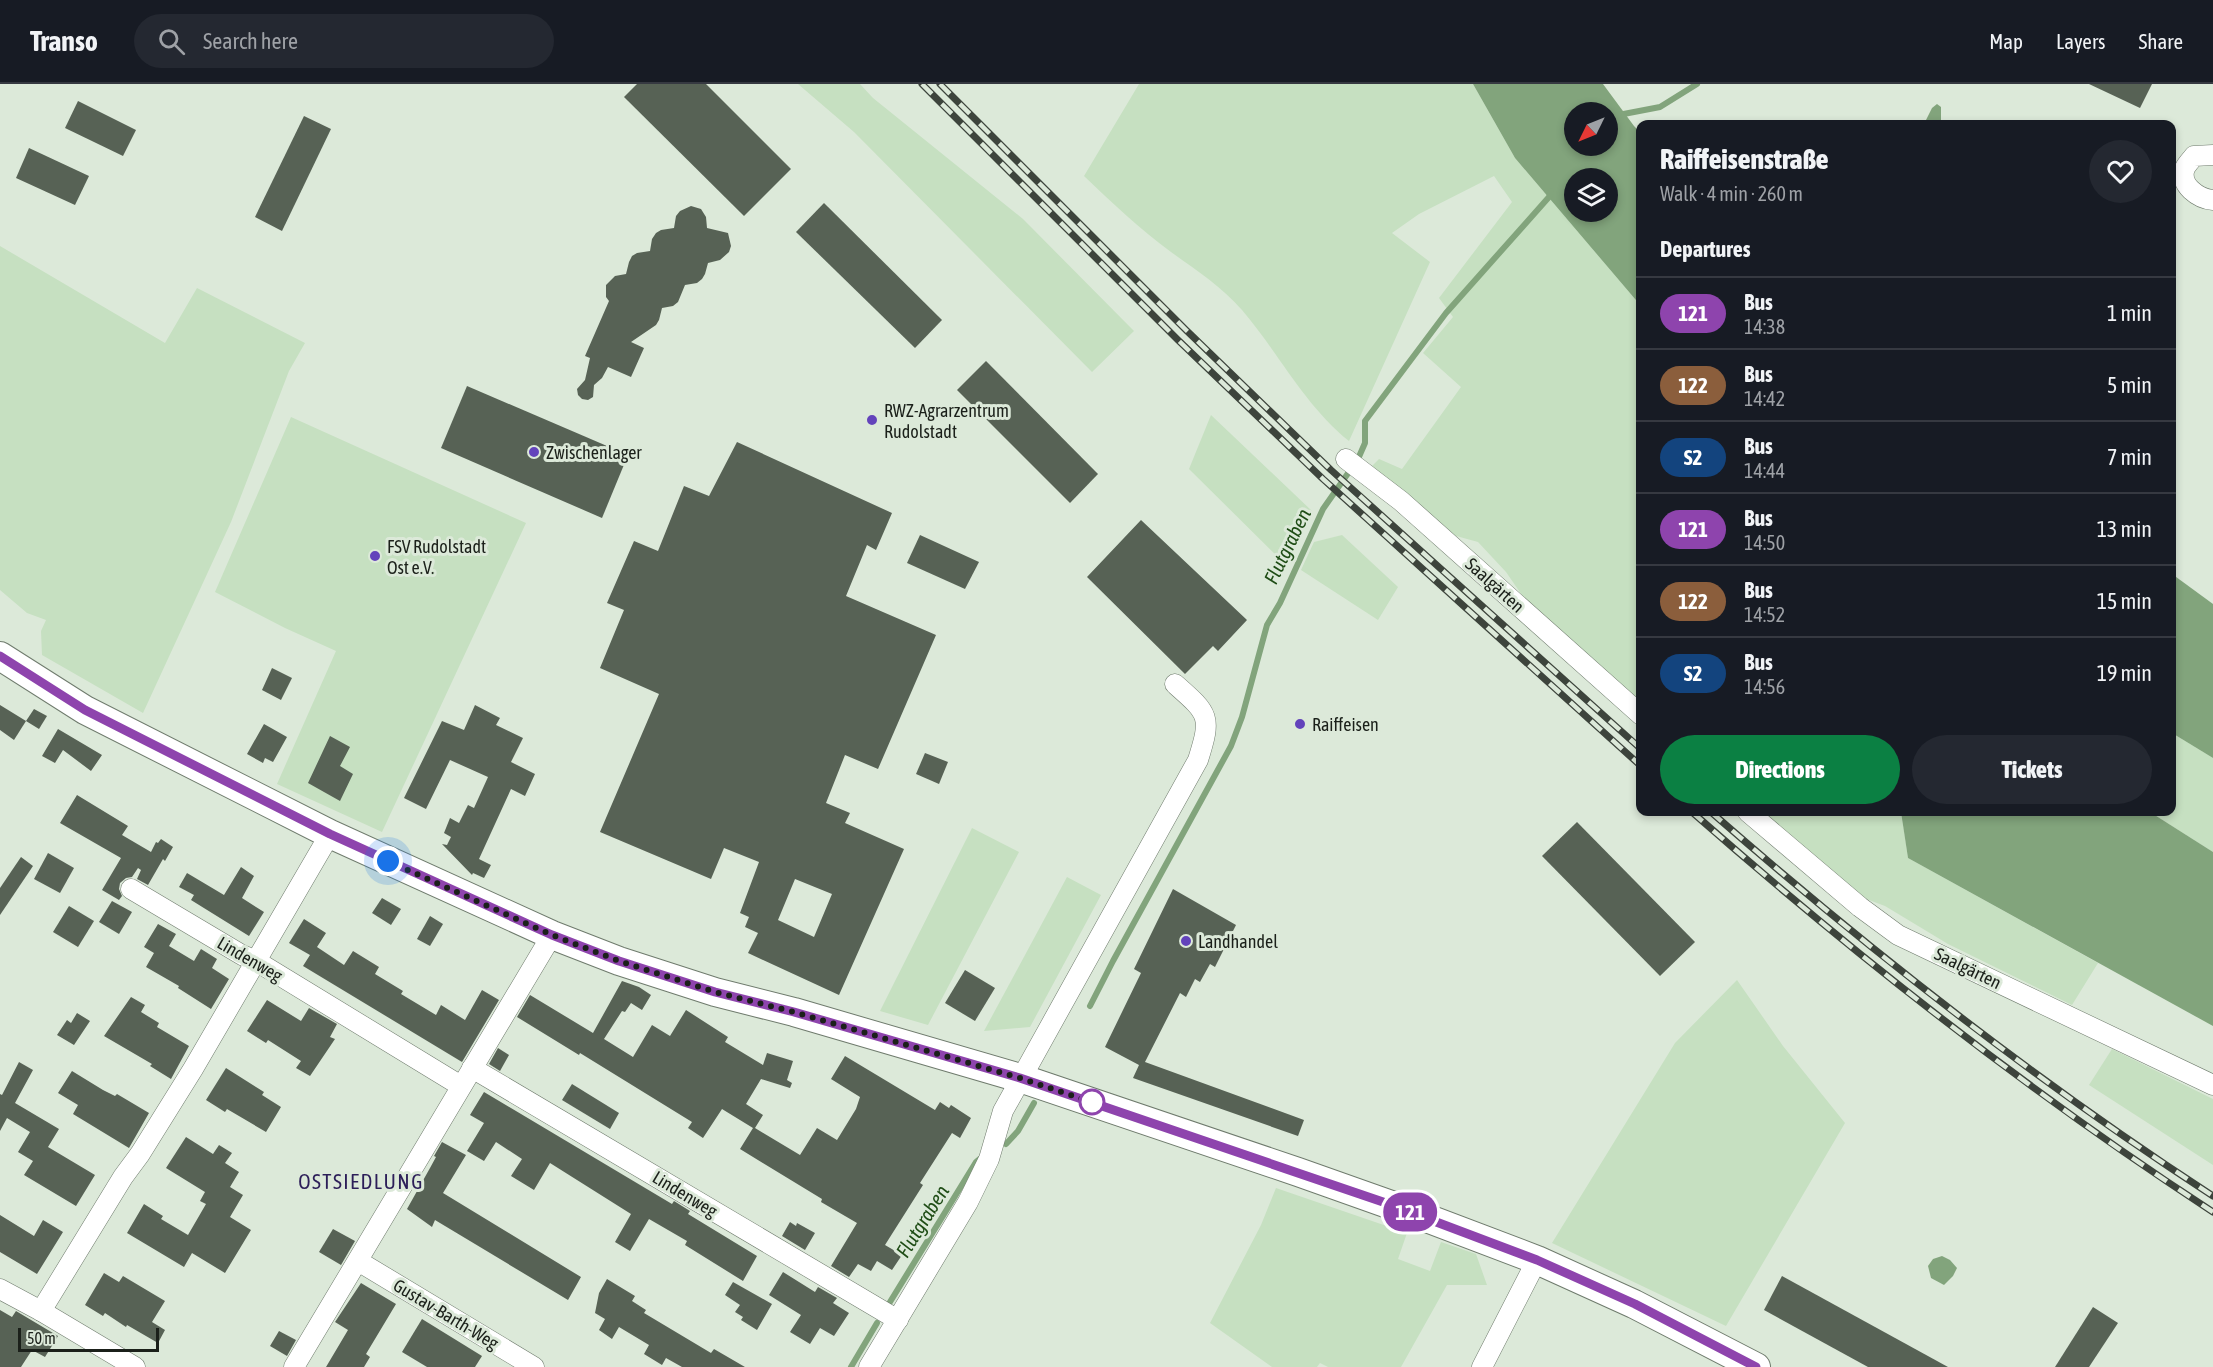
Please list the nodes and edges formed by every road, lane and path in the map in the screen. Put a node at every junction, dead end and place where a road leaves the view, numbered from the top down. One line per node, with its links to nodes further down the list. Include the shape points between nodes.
1 (2213, 155): 2 (street, via 2194,156 2185,167 2184,176 2189,188 2202,199)
2 (2213, 200)
3 (1354, 465): 6 (street, Saalgärten, via 1401,501)
4 (0, 656): 8 (street, via 85,710)
5 (1174, 684): 13 (street, via 1206,717 1206,734 1198,760)
6 (1636, 712)
7 (1753, 816): 14 (street, Saalgärten, via 1898,935)
8 (330, 834): 10 (street); 11 (street)
9 (131, 889): 11 (street, Lindenweg)
10 (552, 935): 12 (street); 13 (street, via 715,992)
11 (256, 961): 15 (street, Lindenweg); 19 (street, via 193,1069)
12 (472, 1068): 15 (street); 20 (street, Lindenweg)
13 (1020, 1078): 16 (street, via 1298,1172); 20 (street, via 968,1202)
14 (2213, 1085)
15 (461, 1086): 17 (street)
16 (1537, 1260): 25 (street); 26 (street, via 1635,1304)
17 (358, 1262): 22 (street); 23 (street, Gustav-Barth-Weg)
18 (0, 1289): 19 (street)
19 (40, 1311): 21 (street)
20 (898, 1320): 24 (street)
21 (135, 1367)
22 (294, 1367)
23 (534, 1367)
24 (869, 1367)
25 (1482, 1367)
26 (1756, 1367)

